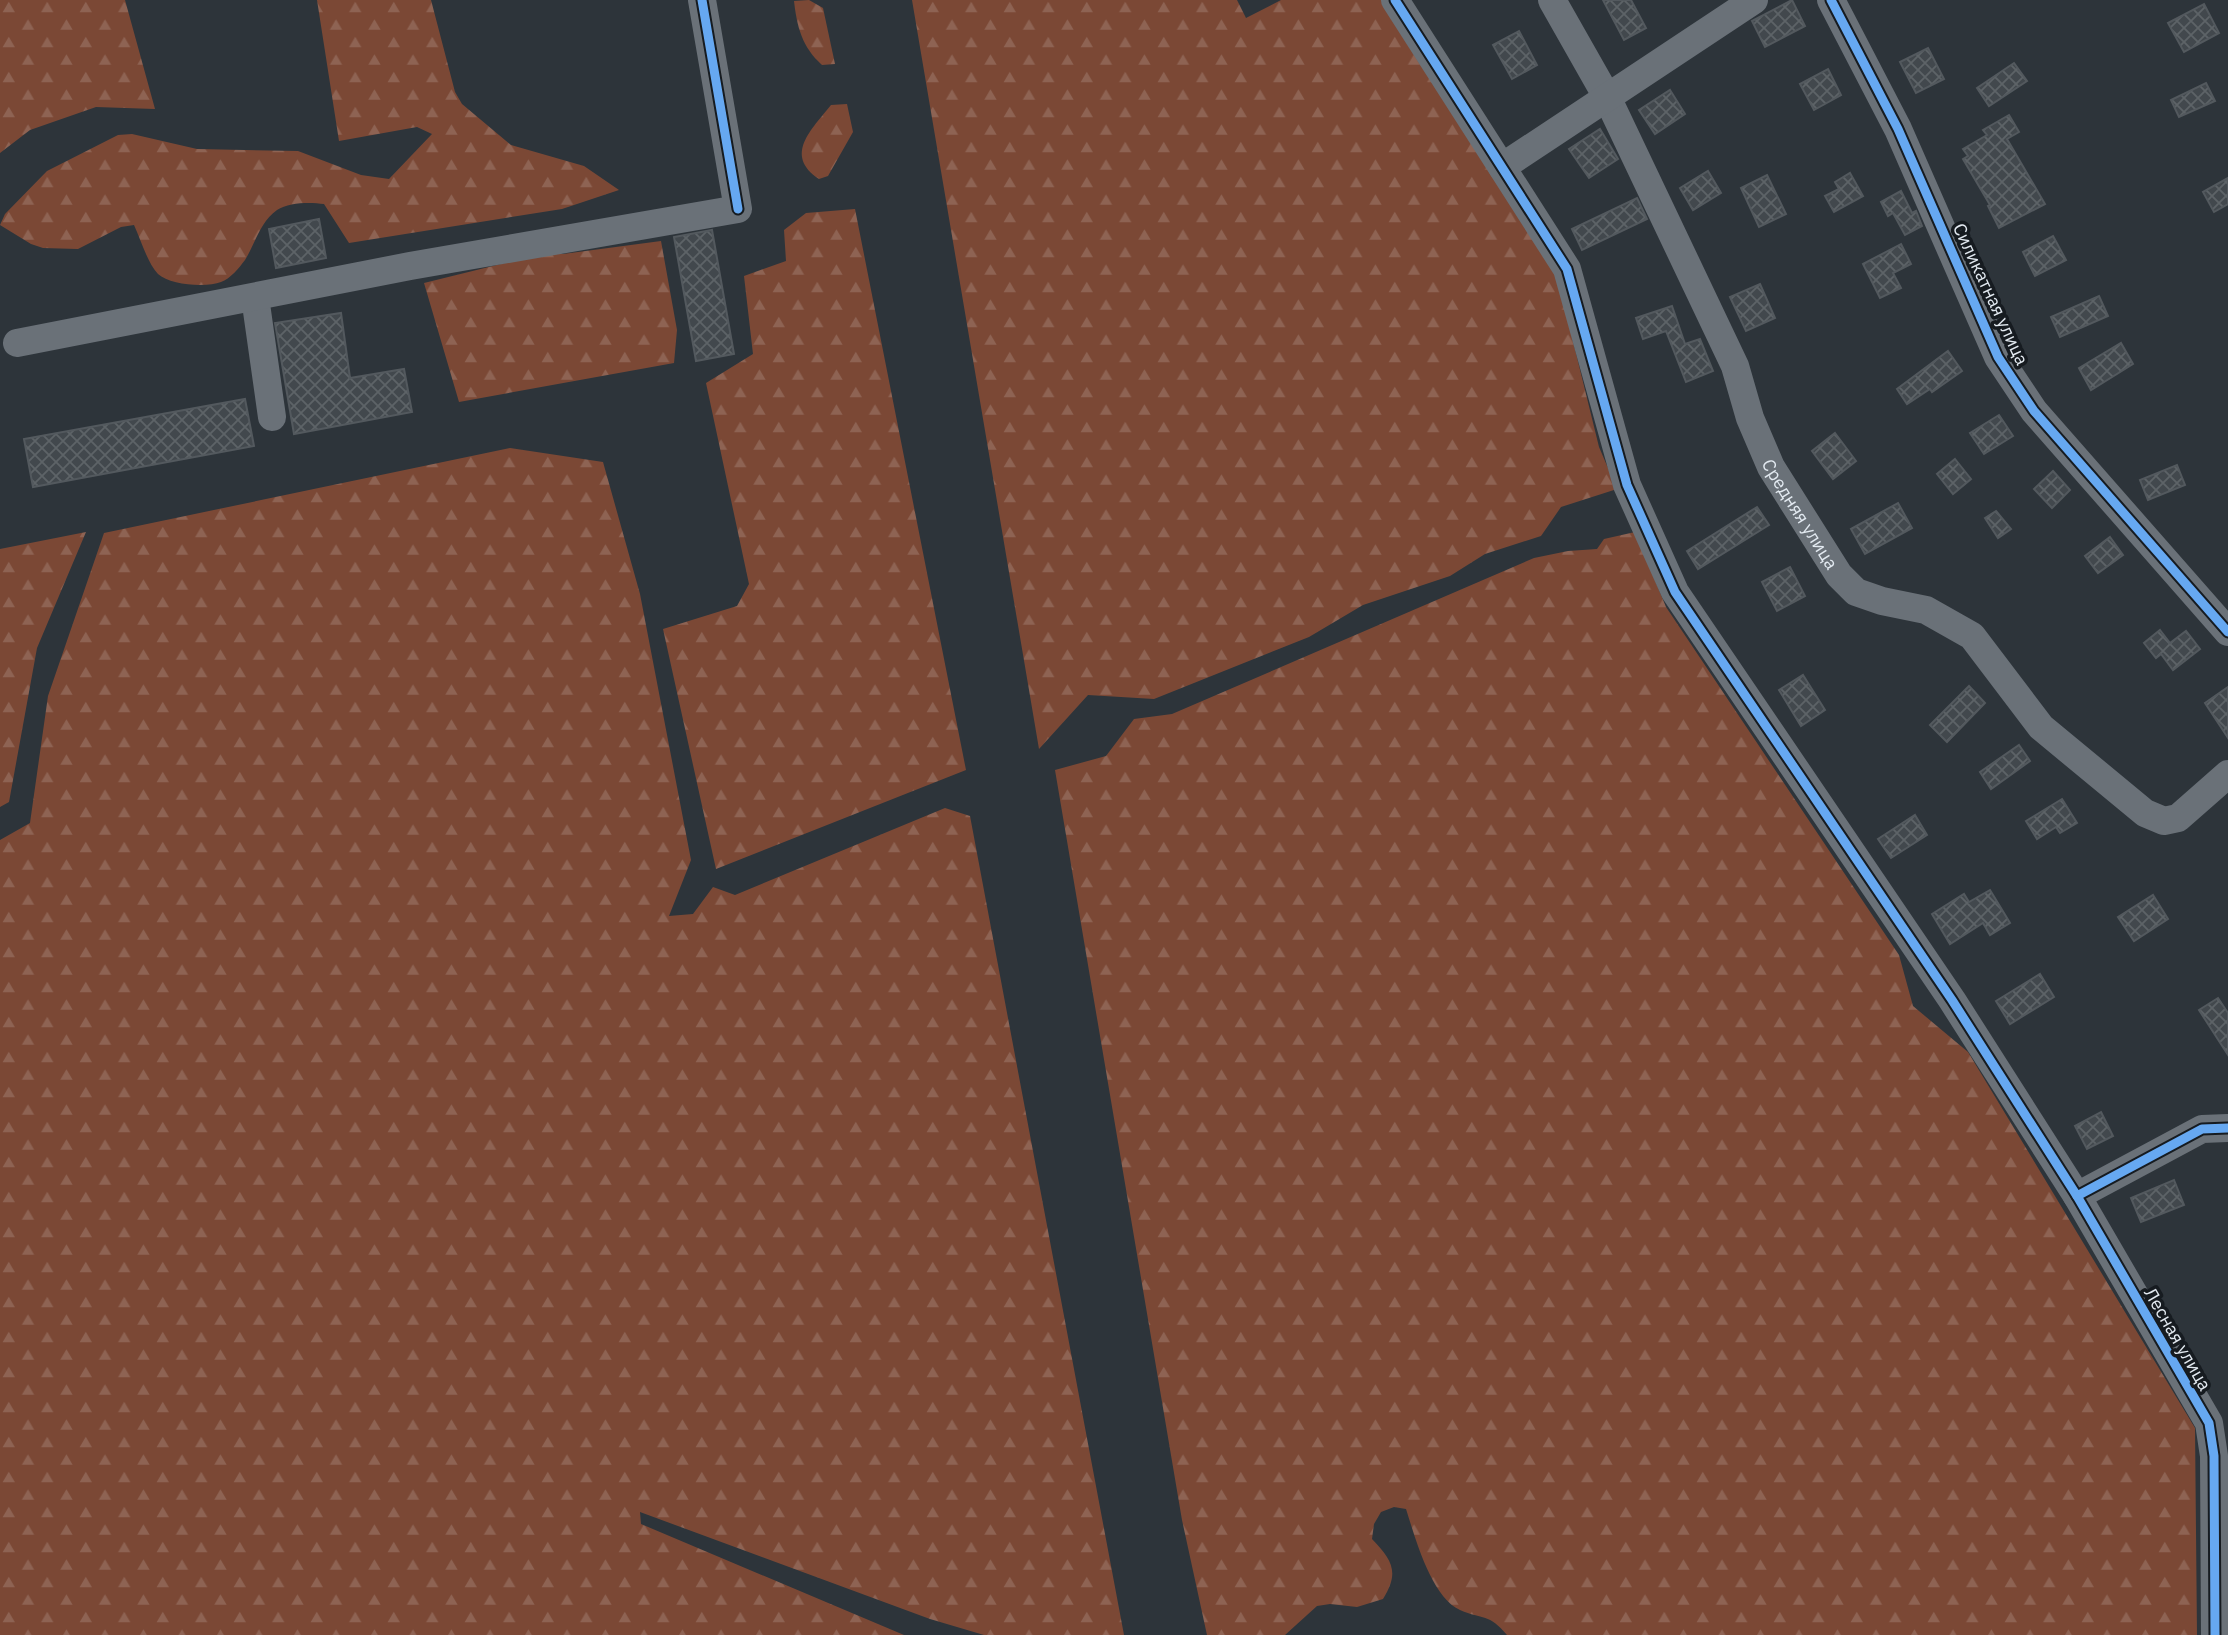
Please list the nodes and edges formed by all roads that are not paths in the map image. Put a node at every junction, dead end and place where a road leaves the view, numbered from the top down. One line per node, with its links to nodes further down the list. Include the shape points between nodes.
1 (702, 0): 8 (street, via 738,209)
2 (1395, 0): 7 (street, Лесная улица)
3 (1552, 0): 6 (street, Средняя улица)
4 (1754, 0): 6 (street)
5 (1831, 0): 11 (street, Силикатная улица, via 1899,129 1998,357 2034,411)
6 (1607, 97): 7 (street); 12 (street, Средняя улица, via 1735,366 1771,467 1839,575 1856,592 1927,610 1972,636 2041,727 2145,813 2164,821 2178,818)
7 (1502, 167): 14 (street, Лесная улица, via 1567,269 1627,485 1675,592 1952,1000)
8 (255, 296): 9 (street); 10 (street)
9 (17, 343)
10 (272, 417)
11 (2228, 632)
12 (2228, 774)
13 (2228, 1128): 14 (street, via 2202,1129)
14 (2077, 1196): 15 (street, Лесная улица, via 2209,1423 2214,1456)
15 (2215, 1635)

